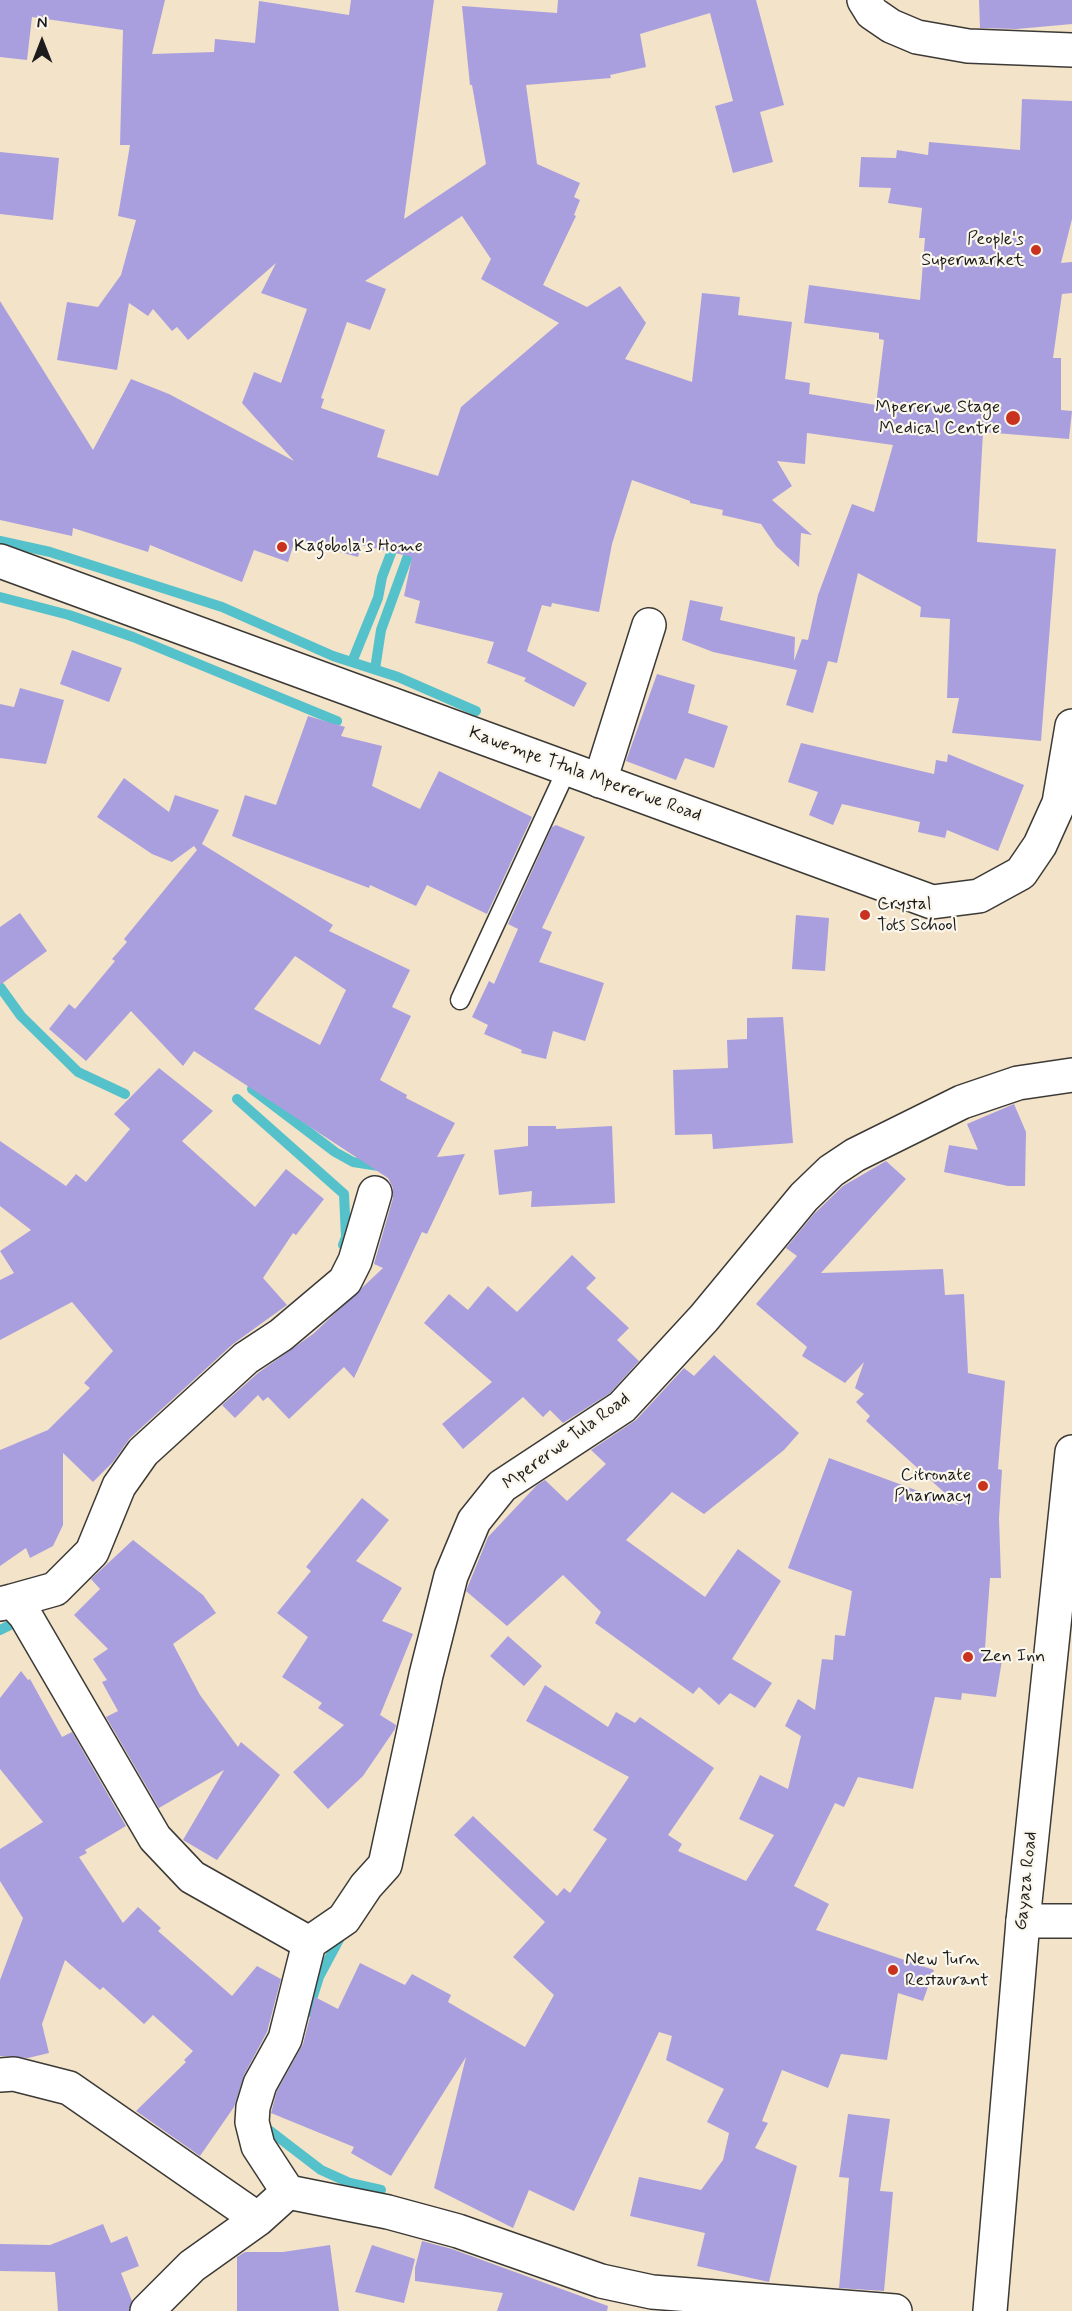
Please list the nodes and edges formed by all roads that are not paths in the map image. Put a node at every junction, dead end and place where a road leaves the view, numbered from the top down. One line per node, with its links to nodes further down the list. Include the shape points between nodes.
1 (864, 0): 2 (street, via 882,20 917,37 968,46)
2 (1072, 50)
3 (0, 561): 6 (street, Kawempe Ttula Mpererwe Road)
4 (649, 625): 7 (street)
5 (1072, 726): 7 (street, Kawempe Ttula Mpererwe Road, via 1059,803 1040,845 1021,873 979,896 932,902)
6 (567, 769): 7 (street, Kawempe Ttula Mpererwe Road); 8 (lane)
7 (600, 781)
8 (460, 1000)
9 (1072, 1075): 15 (street, Mpererwe Tula Road, via 1018,1083 962,1102 831,1171 622,1407 502,1486 474,1521 452,1576 426,1675 386,1865 344,1919)
10 (375, 1193): 12 (street, via 355,1261 345,1281 281,1335 246,1358 143,1452 119,1486 92,1552 55,1589)
11 (1072, 1452): 13 (street, Gayaza Road)
12 (6, 1603): 15 (street, via 26,1615 154,1838 192,1877)
13 (1023, 1921): 14 (street); 21 (street, Gayaza Road)
14 (1072, 1921)
15 (309, 1943): 17 (street, via 285,2039 260,2084 253,2107 258,2146)
16 (0, 2075): 18 (street, via 15,2074 69,2088)
17 (288, 2192): 18 (street); 20 (street, via 458,2231 591,2277 652,2292)
18 (258, 2219): 19 (street, via 192,2266)
19 (147, 2311)
20 (895, 2311)
21 (990, 2311)

